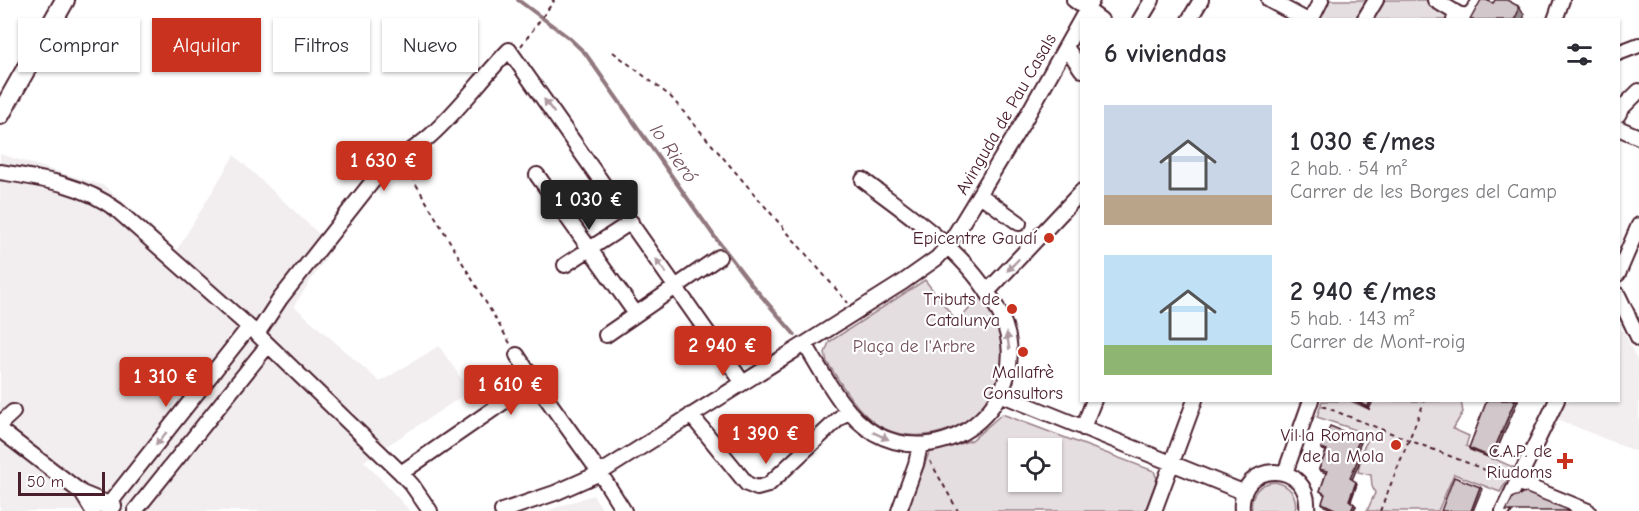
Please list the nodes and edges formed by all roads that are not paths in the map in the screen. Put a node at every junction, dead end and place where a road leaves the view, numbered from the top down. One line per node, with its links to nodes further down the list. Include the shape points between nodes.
1 (65, 0): 27 (main road)
2 (1074, 0): 11 (street)
3 (1152, 0): 14 (street)
4 (1201, 0): 15 (street)
5 (1269, 0): 16 (street)
6 (1321, 0): 17 (street)
7 (1375, 0): 18 (street)
8 (1435, 0): 12 (street)
9 (1481, 0): 12 (street, via 1467,16)
10 (1562, 0): 19 (street)
11 (1090, 5): 13 (street)
12 (1456, 17)
13 (1100, 18)
14 (1141, 18)
15 (1190, 18)
16 (1302, 18)
17 (1312, 18)
18 (1365, 18)
19 (1556, 18)
20 (1080, 22): 22 (street, Avinguda de Pau Casals)
21 (1639, 45): 23 (street)
22 (1066, 47): 24 (street); 34 (street, Avinguda de Pau Casals)
23 (1620, 52)
24 (1080, 67)
25 (1639, 90): 26 (street)
26 (1620, 111)
27 (0, 115)
28 (1620, 129): 29 (street)
29 (1639, 137)
30 (0, 172): 47 (street, via 63,183 107,202)
31 (537, 175): 39 (street)
32 (863, 180): 38 (street)
33 (1080, 193): 44 (street, one-way to 44)
34 (980, 195): 36 (street); 38 (street, Avinguda de Pau Casals)
35 (630, 222): 39 (street); 43 (street, one-way to 35); 47 (street, one-way to 47, via 509,50 438,128 372,182)
36 (1019, 222)
37 (1639, 225): 42 (street)
38 (948, 246): 44 (street); 50 (street, via 926,267)
39 (590, 249): 41 (street); 46 (street)
40 (719, 257): 43 (street)
41 (565, 265)
42 (1620, 269)
43 (676, 287): 46 (street); 54 (street)
44 (987, 292): 55 (street, one-way to 44, via 1008,368 1008,342 1001,316)
45 (1620, 299): 49 (street)
46 (636, 314): 48 (street)
47 (253, 330): 51 (street); 73 (street, one-way to 73)
48 (606, 335)
49 (1639, 339)
50 (805, 344): 54 (street); 60 (street)
51 (268, 345): 68 (street); 74 (street)
52 (517, 355): 53 (street)
53 (534, 381): 68 (street); 70 (street)
54 (743, 383): 62 (street)
55 (1000, 394): 64 (street); 66 (street, via 985,416 963,433)
56 (1093, 402): 64 (street)
57 (1194, 402): 67 (street)
58 (1311, 402): 69 (street)
59 (1556, 402): 71 (street)
60 (848, 410): 62 (street, via 768,485 757,488 747,484); 66 (street, one-way to 66, via 883,437)
61 (13, 412): 63 (street)
62 (691, 416): 70 (street)
63 (0, 424)
64 (1083, 428): 67 (street)
65 (0, 430): 73 (street)
66 (920, 445): 78 (street)
67 (1171, 464): 72 (street); 79 (street)
68 (401, 473): 75 (street)
69 (1285, 473): 72 (street, via 1260,474); 81 (street, via 1299,481 1308,502)
70 (600, 474): 76 (street); 77 (street)
71 (1517, 482): 82 (street); 83 (street)
72 (1243, 492): 80 (street)
73 (108, 509)
74 (135, 511)
75 (430, 511)
76 (502, 511)
77 (624, 511)
78 (899, 511)
79 (1154, 511)
80 (1242, 511)
81 (1307, 511)
82 (1503, 511)
83 (1588, 511)

